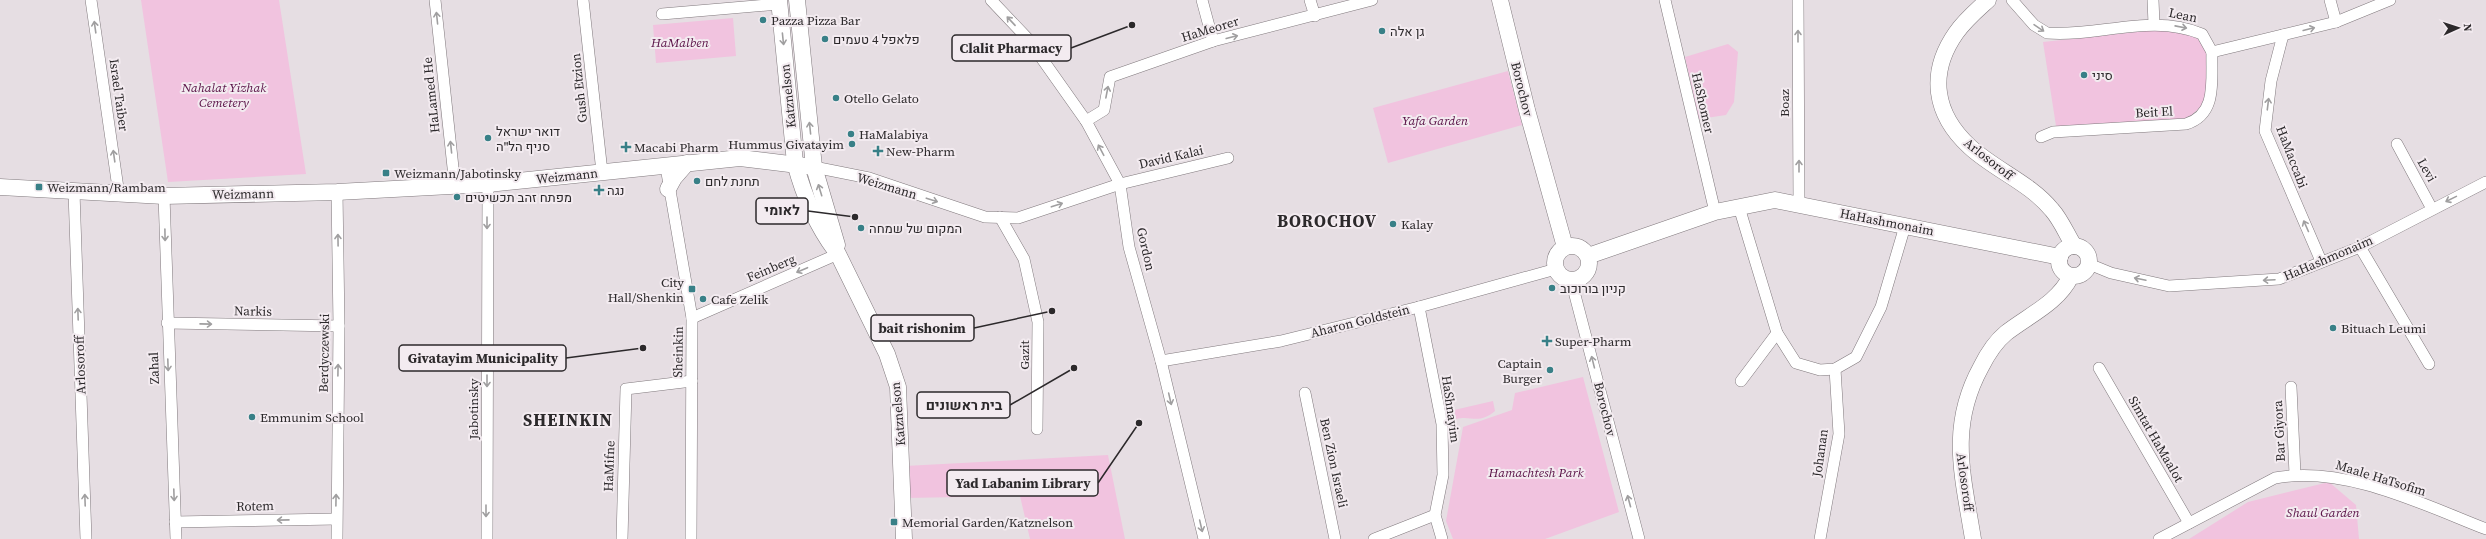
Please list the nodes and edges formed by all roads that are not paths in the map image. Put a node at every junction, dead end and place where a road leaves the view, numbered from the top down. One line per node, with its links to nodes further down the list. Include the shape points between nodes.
1 (91, 0): 42 (street, Israel Taiber, one-way to 1)
2 (435, 0): 37 (street, HaLamed He, one-way to 2)
3 (583, 0): 33 (street, Gush Etzion)
4 (797, 0): 32 (street, Katznelson, one-way to 4)
5 (991, 0): 25 (street, Gordon, one-way to 5, via 1028,40)
6 (1202, 0): 23 (street)
7 (1310, 0): 19 (street)
8 (1372, 0): 19 (street, HaMeorer)
9 (1500, 0): 52 (street, Borochov)
10 (1665, 0): 47 (street, HaShomer)
11 (1798, 0): 44 (street, Boaz, one-way to 11)
12 (1988, 0): 50 (street, Arlosoroff, via 1966,20 1948,45 1937,83 1939,102 1955,131 1970,147 2012,175 2052,210)
13 (2012, 0): 21 (street, Lean, one-way to 21, via 2034,25 2047,33)
14 (2153, 0): 21 (street)
15 (2330, 0): 20 (street)
16 (2390, 0): 20 (street)
17 (779, 2): 18 (street); 30 (street, Katznelson, one-way to 30)
18 (662, 14)
19 (1315, 16): 23 (street, HaMeorer, one-way to 19)
20 (2336, 22): 22 (street, one-way to 20)
21 (2154, 24): 24 (street, Lean, one-way to 24, via 2180,27 2202,34)
22 (2283, 35): 24 (street); 56 (street, HaMaccabi, one-way to 22, via 2265,130 2271,81)
23 (1213, 42): 25 (street, HaMeorer, one-way to 23, via 1104,110 1110,77)
24 (2212, 52): 26 (street, Beit El, via 2210,103 2205,113 2196,121 2186,124 2053,132)
25 (1086, 120): 36 (street, Gordon, one-way to 25)
26 (2041, 138)
27 (2397, 144): 46 (street, Levi)
28 (1228, 158): 36 (street, David Kalai)
29 (687, 163): 30 (street, Weizmann, via 740,158); 31 (street, Weizmann); 39 (street)
30 (795, 163): 32 (street, Weizmann); 53 (street, Katznelson, via 808,203 827,240)
31 (666, 167): 33 (street, Weizmann); 39 (street, Sheinkin)
32 (814, 167): 48 (street, Weizmann, one-way to 48, via 869,178 985,217); 53 (street, Katznelson, one-way to 32)
33 (602, 172): 35 (street, Weizmann)
34 (2486, 182): 46 (street, HaHashmonaim, one-way to 46)
35 (488, 184): 37 (street, Weizmann); 84 (street, Jabotinsky, one-way to 84)
36 (1120, 184): 48 (street, Weizmann, one-way to 36, via 1018,218); 66 (street, Gordon, via 1129,247)
37 (455, 186): 41 (street, Weizmann)
38 (0, 187): 40 (street, Weizmann)
39 (668, 190): 62 (street, Sheinkin)
40 (74, 192): 42 (street, Weizmann); 81 (street, Arlosoroff, one-way to 40)
41 (337, 192): 43 (street, Weizmann); 64 (street, Berdyczewski, one-way to 41)
42 (119, 195): 43 (street, Weizmann)
43 (164, 196): 63 (street, Zahal, one-way to 63)
44 (1799, 205): 45 (street, HaHashmonaim, via 1775,200); 49 (street, HaHashmonaim)
45 (1739, 207): 47 (street, HaHashmonaim); 65 (street)
46 (2432, 209): 51 (street, HaHashmonaim)
47 (1715, 212): 54 (street)
48 (1000, 217): 74 (street, Gazit, via 1024,259 1038,322)
49 (1905, 226): 55 (street, HaHashmonaim); 69 (street, via 1881,307 1856,357)
50 (2074, 246): 55 (street, via 2065,249); 57 (street, via 2087,254)
51 (2360, 246): 56 (street, HaHashmonaim); 67 (street)
52 (1565, 247): 54 (street, via 1579,246); 58 (street, via 1556,258)
53 (838, 254): 62 (street, Feinberg, one-way to 62); 87 (street, Katznelson, via 887,354 898,387)
54 (1588, 256): 60 (street, via 1590,262 1586,273)
55 (2060, 257): 59 (street, via 2060,267)
56 (2321, 261): 57 (street, HaHashmonaim, one-way to 57, via 2279,279 2169,286 2111,273)
57 (2089, 264): 59 (street, via 2084,272)
58 (1556, 269): 60 (street, via 1562,276); 61 (street, Aharon Goldstein)
59 (2071, 276): 94 (street, Arlosoroff, via 2066,286 2050,302 2004,334 1989,353 1973,381 1960,429 1960,455)
60 (1571, 280): 92 (street, Borochov, one-way to 60)
61 (1419, 307): 66 (street, Aharon Goldstein, via 1281,341); 76 (street, HaShnayim, via 1442,424 1443,475)
62 (692, 318): 70 (street, Sheinkin)
63 (167, 323): 64 (street, Narkis, one-way to 64); 78 (street, Zahal, one-way to 78)
64 (339, 326): 77 (street, Berdyczewski, one-way to 64)
65 (1777, 333): 69 (street, via 1796,363 1820,370); 71 (street)
66 (1161, 361): 88 (street, Gordon, one-way to 88)
67 (2429, 364)
68 (2099, 368): 79 (street, Simtat HaMaalot)
69 (1835, 369): 93 (street, Johanan, via 1839,434)
70 (692, 381): 85 (street, HaMifne, via 626,389); 86 (street, Sheinkin)
71 (1741, 381)
72 (2290, 387): 75 (street, Bar Giyora)
73 (1305, 393): 89 (street, Ben Zion Israeli)
74 (1037, 429)
75 (2295, 474): 79 (street, Maale HaTsofim, via 2275,478); 80 (street, Maale HaTsofim, via 2328,476 2343,480 2402,497)
76 (1435, 515): 90 (street); 91 (street, HaShnayim)
77 (336, 519): 78 (street, Rotem, one-way to 78); 83 (street, Berdyczewski)
78 (175, 522): 82 (street, Zahal)
79 (2189, 523): 95 (street, Maale HaTsofim)
80 (2486, 529)
81 (86, 539)
82 (176, 539)
83 (337, 539)
84 (487, 539)
85 (622, 539)
86 (691, 539)
87 (904, 539)
88 (1204, 539)
89 (1335, 539)
90 (1374, 539)
91 (1442, 539)
92 (1639, 539)
93 (1820, 539)
94 (1973, 539)
95 (2159, 539)

